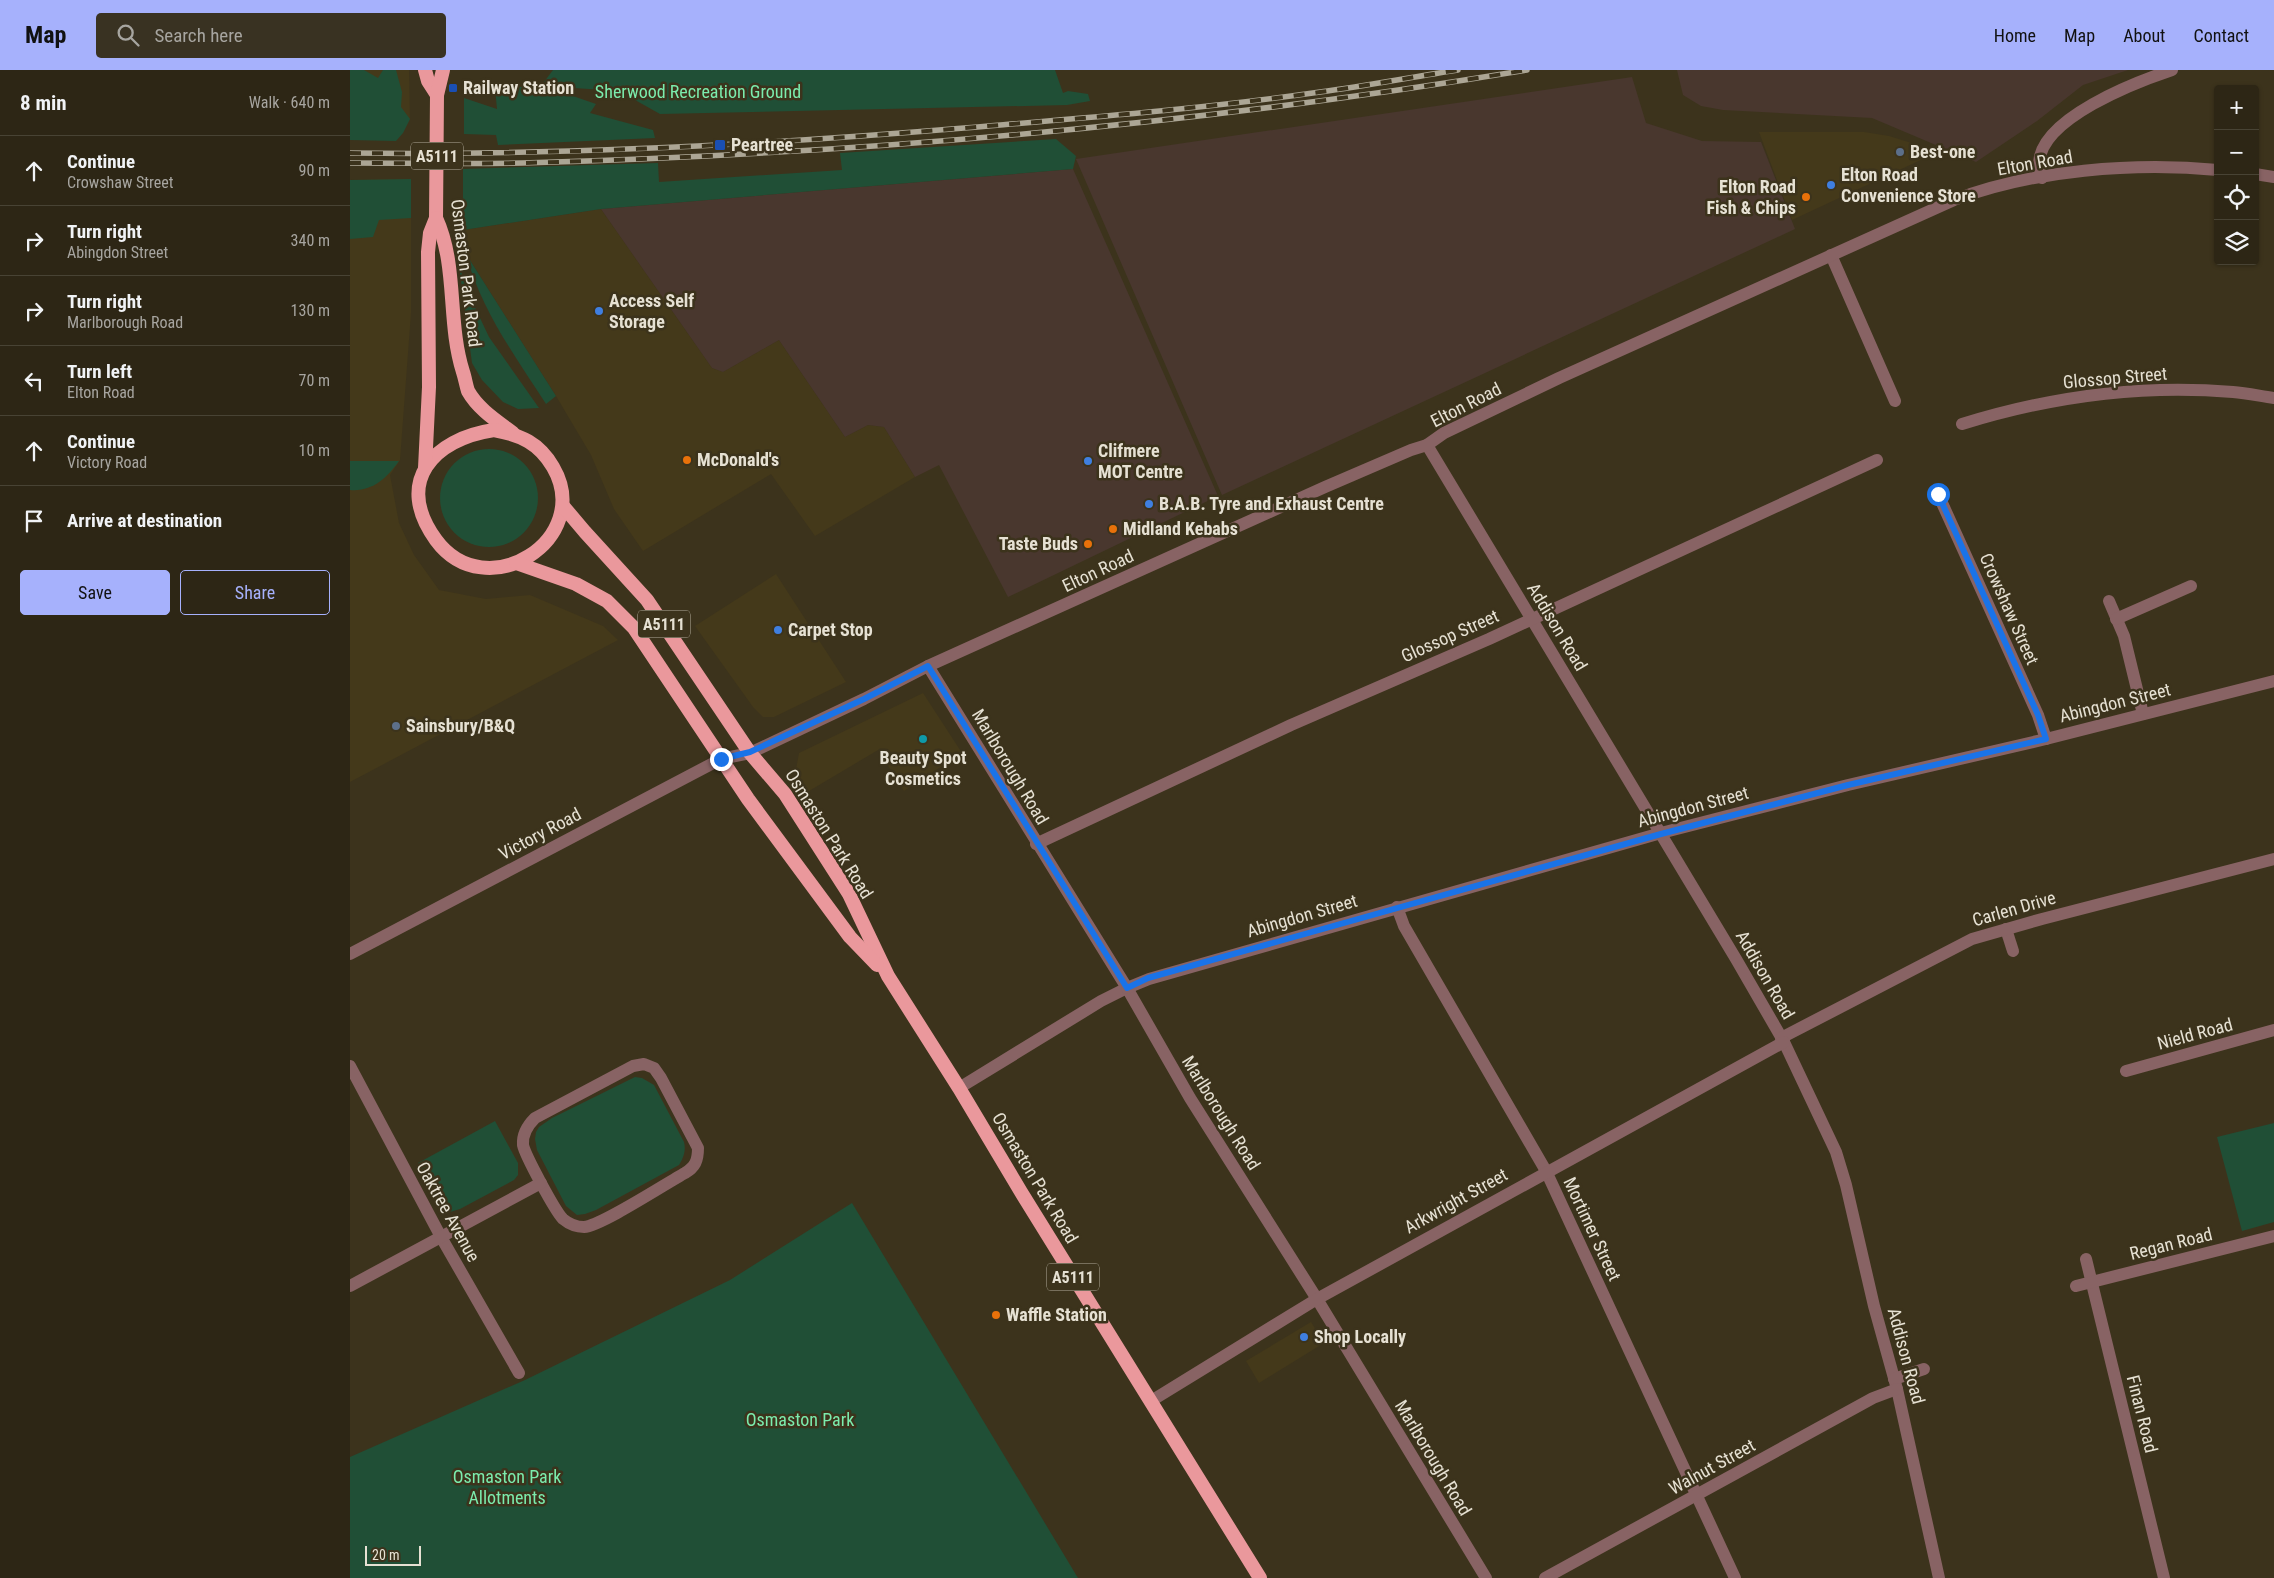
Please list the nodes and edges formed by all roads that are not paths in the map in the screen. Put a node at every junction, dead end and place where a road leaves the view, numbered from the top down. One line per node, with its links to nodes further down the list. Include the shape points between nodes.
1 (425, 70): 4 (highway, Osmaston Park Road / A5111)
2 (442, 70): 4 (highway, Osmaston Park Road / A5111)
3 (2172, 70): 8 (street, via 2118,91 2059,126 2048,140 2039,162)
4 (437, 95): 9 (highway, Osmaston Park Road / A5111)
5 (2214, 170): 8 (street, Elton Road, via 2159,166)
6 (2259, 175): 7 (street)
7 (2274, 177)
8 (2042, 178): 10 (street, Elton Road, via 1973,193)
9 (436, 218): 14 (highway, Osmaston Park Road / A5111, via 447,255 457,355 468,391 484,410); 17 (highway, A5111, via 428,252)
10 (1831, 255): 12 (street); 15 (street, Elton Road, via 1559,378 1444,433)
11 (2274, 398): 13 (street, Glossop Street, via 2195,390 2096,395 2020,407)
12 (1895, 401)
13 (1962, 424)
14 (514, 433): 17 (highway, Osmaston Park Road / A5111, via 494,430 459,438 435,455); 19 (highway, Osmaston Park Road / A5111, via 534,443 550,462 563,490)
15 (1427, 445): 23 (street, Addison Road); 25 (street, Elton Road, via 1325,487)
16 (1877, 460): 23 (street, Glossop Street)
17 (425, 469): 20 (highway, Osmaston Park Road / A5111, via 419,503 428,529 441,546 464,564 479,568)
18 (1938, 494): 28 (street, Crowshaw Street)
19 (563, 506): 20 (highway, Osmaston Park Road / A5111, via 548,538); 29 (highway, Osmaston Park Road / A5111, via 647,600)
20 (516, 563): 30 (highway, Osmaston Park Road / A5111, via 576,584 607,601 634,628)
21 (2191, 586): 24 (street)
22 (2109, 601): 24 (street)
23 (1532, 619): 31 (street, Addison Road); 32 (street, Glossop Street, via 1291,725)
24 (2116, 619): 27 (street, via 2124,636)
25 (928, 666): 29 (street, Elton Road); 32 (street, Marlborough Road)
26 (2274, 681): 27 (street, Abingdon Street)
27 (2143, 714): 28 (street, Abingdon Street)
28 (2046, 739): 31 (street, Abingdon Street, via 1848,785)
29 (750, 752): 30 (street, Victory Road); 38 (highway, Osmaston Park Road / A5111, via 785,794 849,894)
30 (721, 759): 37 (street, Victory Road); 38 (highway, Osmaston Park Road / A5111, via 850,937)
31 (1661, 834): 34 (street, Abingdon Street); 41 (street, Addison Road)
32 (1036, 844): 39 (street, Marlborough Road)
33 (2274, 859): 35 (street, Carlen Drive)
34 (1397, 907): 39 (street, Abingdon Street, via 1148,978); 45 (street, Mortimer Street, via 1404,926)
35 (2006, 929): 36 (street); 41 (street, Carlen Drive, via 1972,939)
36 (2013, 951)
37 (350, 954)
38 (888, 976): 44 (highway, Osmaston Park Road / A5111)
39 (1127, 988): 44 (street, Abingdon Street); 53 (street, Marlborough Road, via 1190,1098)
40 (2274, 1030): 43 (street, Nield Road)
41 (1782, 1040): 45 (street, Arkwright Street); 56 (street, Addison Road, via 1836,1152)
42 (350, 1066): 48 (street, Oaktree Avenue)
43 (2126, 1071)
44 (959, 1088): 57 (highway, Osmaston Park Road / A5111)
45 (1546, 1171): 53 (street, Arkwright Street); 58 (street, Mortimer Street)
46 (542, 1183): 46 (street, via 523,1145 528,1125 535,1118 633,1066 644,1064 654,1068 698,1148 698,1159 693,1168 585,1227 573,1226 563,1219); 48 (street)
47 (2274, 1236): 50 (street, Regan Road)
48 (441, 1237): 51 (street); 55 (street, Oaktree Avenue)
49 (2086, 1259): 50 (street, Finan Road)
50 (2091, 1281): 52 (street, Regan Road); 64 (street, Finan Road)
51 (350, 1286)
52 (2076, 1286)
53 (1316, 1299): 57 (street, Arkwright Street); 60 (street, Marlborough Road)
54 (1924, 1369): 56 (street)
55 (519, 1373)
56 (1896, 1384): 58 (street, Walnut Street); 63 (street, Addison Road)
57 (1151, 1401): 59 (highway, Osmaston Park Road / A5111)
58 (1697, 1496): 61 (street, Walnut Street); 62 (street, Mortimer Street)
59 (1260, 1578)
60 (1486, 1578)
61 (1545, 1578)
62 (1735, 1578)
63 (1939, 1578)
64 (2164, 1578)

